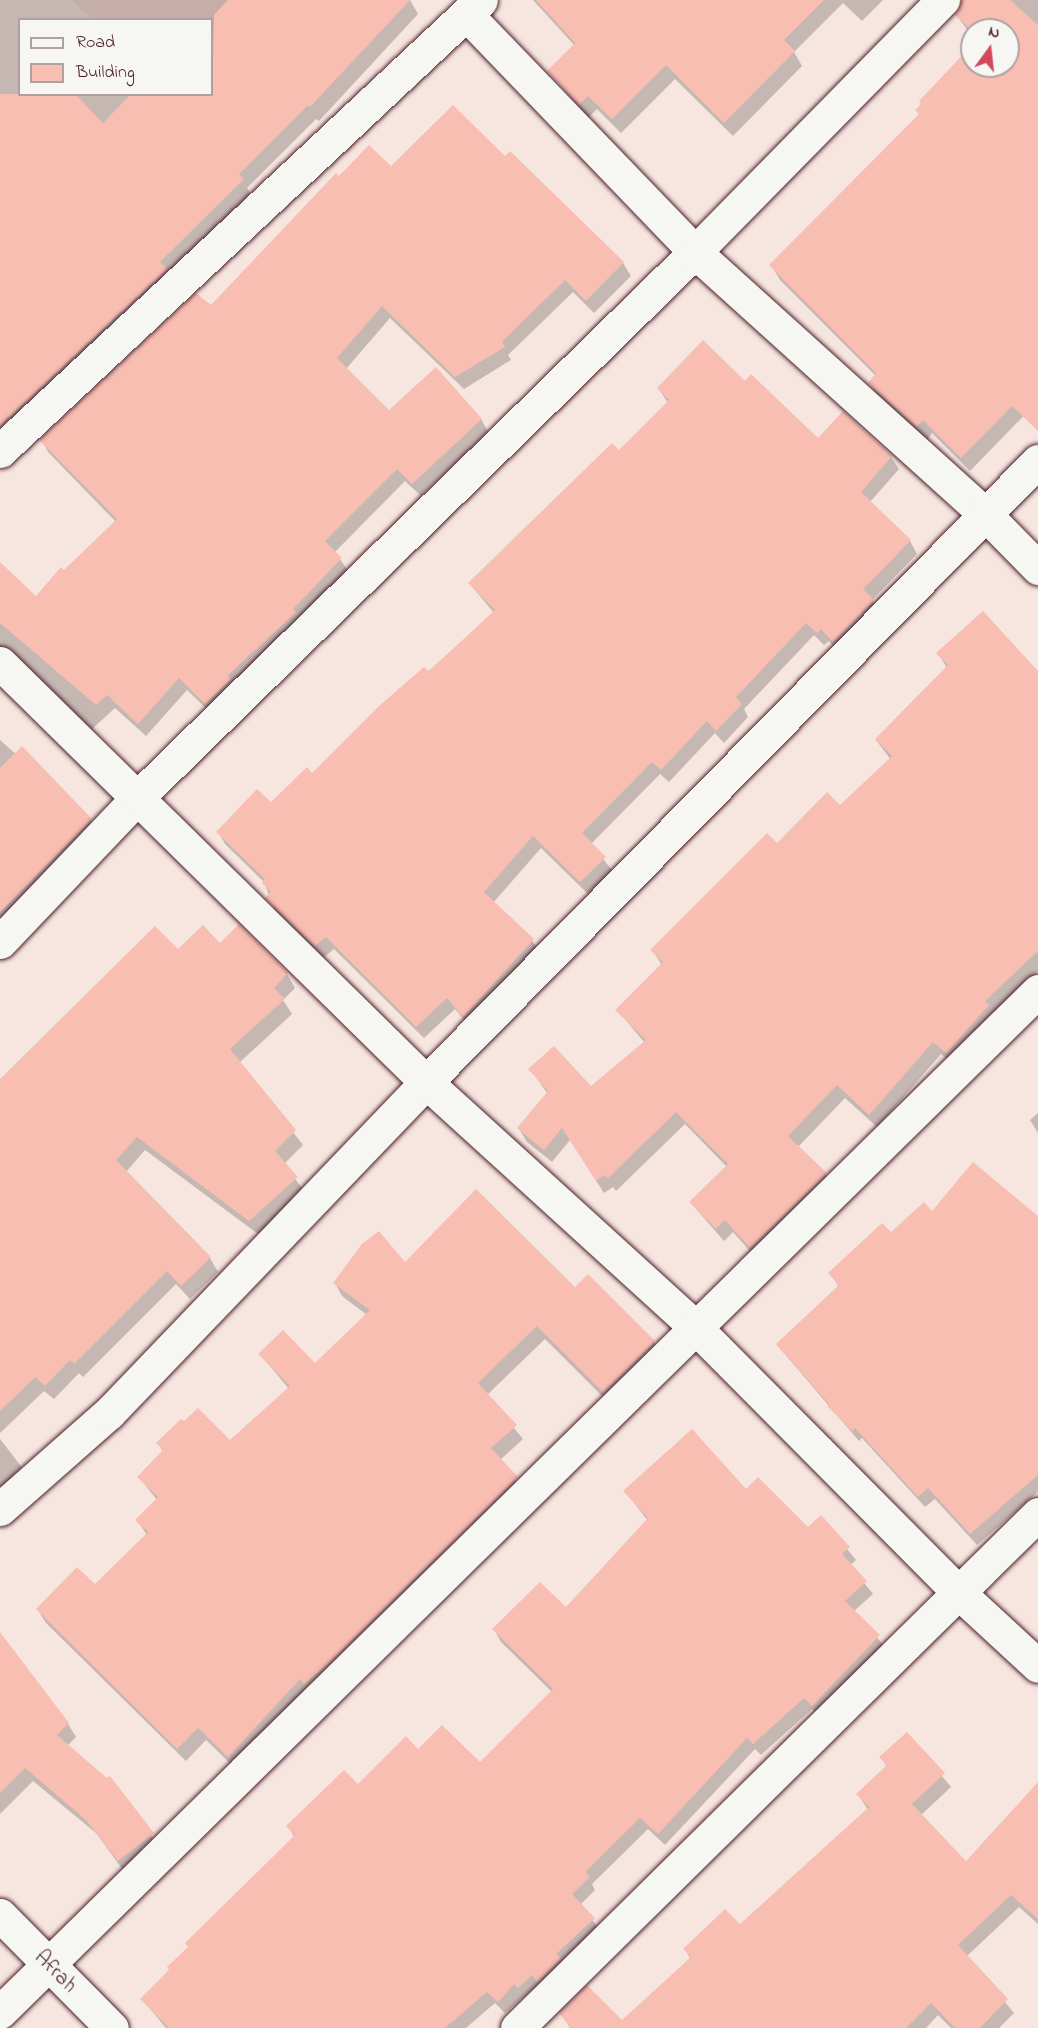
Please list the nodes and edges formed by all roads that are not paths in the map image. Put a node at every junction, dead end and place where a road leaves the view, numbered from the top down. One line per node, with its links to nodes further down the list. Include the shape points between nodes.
1 (943, 0): 3 (street)
2 (474, 7): 3 (street); 4 (street)
3 (695, 252): 6 (street); 9 (street)
4 (0, 451)
5 (1038, 461): 6 (street)
6 (984, 514): 7 (street); 12 (street)
7 (1038, 568)
8 (0, 663): 9 (street)
9 (138, 797): 10 (street); 12 (street)
10 (0, 942)
11 (1038, 991): 13 (street)
12 (426, 1082): 13 (street); 14 (street, via 109,1413)
13 (694, 1326): 16 (street); 19 (street)
14 (0, 1509)
15 (1038, 1514): 16 (street)
16 (957, 1591): 17 (street); 22 (street)
17 (1038, 1666)
18 (0, 1915): 19 (street, Afrah)
19 (47, 1965): 20 (street); 21 (street, Afrah)
20 (0, 2012)
21 (112, 2028)
22 (517, 2028)

